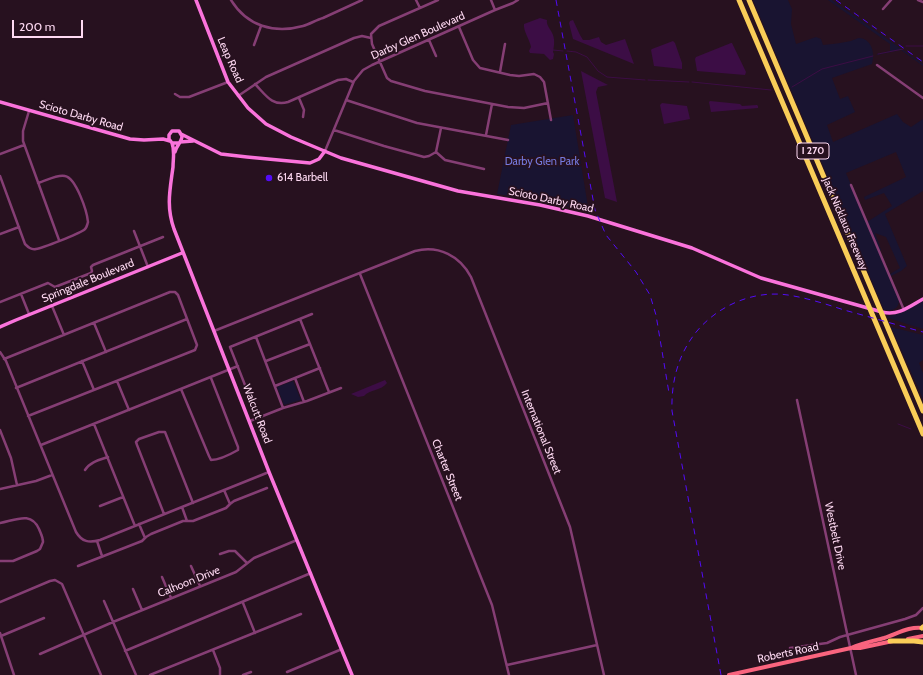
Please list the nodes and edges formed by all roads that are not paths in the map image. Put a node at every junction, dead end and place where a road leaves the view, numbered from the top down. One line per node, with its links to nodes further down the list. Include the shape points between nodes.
1 (196, 0): 26 (main road, Leap Road)
2 (231, 0): 16 (street, via 245,16)
3 (362, 0): 16 (street, via 303,26 277,30)
4 (416, 0): 13 (street)
5 (438, 0): 13 (street)
6 (491, 0): 15 (street)
7 (518, 0): 15 (street, Darby Glen Boulevard)
8 (739, 0): 110 (highway, Jack Nicklaus Freeway / I 270)
9 (749, 0): 104 (highway, Jack Nicklaus Freeway / I 270)
10 (891, 0): 14 (street)
11 (918, 0): 12 (street)
12 (923, 2)
13 (420, 8): 18 (street, via 376,28)
14 (883, 9)
15 (495, 10): 17 (street, Darby Glen Boulevard)
16 (261, 26): 21 (street)
17 (459, 27): 19 (street, Darby Glen Boulevard); 25 (street, via 477,66)
18 (370, 38): 23 (street); 28 (street, via 354,38)
19 (429, 40): 22 (street); 23 (street, Darby Glen Boulevard)
20 (505, 44): 25 (street)
21 (254, 45)
22 (436, 56)
23 (379, 62): 27 (street, Darby Glen Boulevard, via 364,70); 36 (street, via 384,74 392,81 425,91)
24 (877, 65): 32 (street)
25 (500, 72): 35 (street, via 519,76 537,75 544,82)
26 (228, 82): 29 (street, via 189,97 184,98); 30 (main road, Leap Road)
27 (353, 82): 31 (street, via 346,79 338,80); 33 (street, Darby Glen Boulevard)
28 (255, 84): 30 (street); 31 (street, via 274,103 284,104)
29 (175, 94)
30 (238, 96): 51 (main road, Leap Road, via 253,113 273,128)
31 (299, 98): 38 (street)
32 (923, 98)
33 (346, 100): 40 (street); 41 (street, Darby Glen Boulevard)
34 (0, 102): 37 (main road, Scioto Darby Road)
35 (548, 103): 36 (street, via 524,108); 39 (street)
36 (492, 104): 44 (street)
37 (29, 111): 45 (main road, Scioto Darby Road, via 130,139); 50 (street, via 23,131)
38 (304, 117)
39 (551, 120)
40 (441, 128): 44 (street); 52 (street)
41 (334, 130): 51 (street, Darby Glen Boulevard); 52 (street, via 420,156 429,156)
42 (170, 133): 43 (main road, via 176,130); 45 (main road, Scioto Darby Road); 48 (main road)
43 (181, 134): 47 (main road); 49 (main road)
44 (486, 135): 46 (street)
45 (157, 139): 48 (main road, Scioto Darby Road)
46 (508, 140)
47 (196, 141): 49 (main road); 51 (main road, via 221,154 298,162 313,162)
48 (171, 142): 49 (main road); 54 (main road, Walcutt Road)
49 (179, 142): 54 (main road, Walcutt Road)
50 (24, 146): 53 (street); 57 (street)
51 (325, 151): 72 (main road, Scioto Darby Road, via 458,191 540,205 606,221 692,248 767,280 882,312 895,313)
52 (436, 152): 55 (street, via 445,160)
53 (0, 154)
54 (174, 155): 65 (main road, Walcutt Road, via 169,212)
55 (484, 169)
56 (0, 176): 59 (street)
57 (38, 183): 63 (street); 63 (street, via 58,176 71,178 88,218 87,226 82,231)
58 (851, 185): 72 (street)
59 (19, 227): 61 (street); 63 (street, via 25,244 30,248 36,249)
60 (134, 231): 64 (street)
61 (0, 234)
62 (163, 237): 64 (street)
63 (59, 240)
64 (140, 246): 66 (street); 68 (street, via 93,265 91,273 55,287 48,283)
65 (182, 253): 66 (main road, Springdale Boulevard); 79 (main road, Walcutt Road)
66 (148, 267): 71 (main road, Springdale Boulevard)
67 (360, 274): 79 (street, International Street); 160 (street, International Street, via 402,256 426,250 451,255 471,277 570,527); 167 (street, Charter Street, via 492,605)
68 (21, 294): 70 (street); 73 (street)
69 (923, 299): 72 (main road, Scioto Darby Road)
70 (0, 302)
71 (52, 305): 73 (main road, Springdale Boulevard); 80 (street)
72 (904, 310)
73 (29, 314): 78 (main road, Springdale Boulevard)
74 (312, 314): 76 (street)
75 (187, 319): 77 (street, via 177,293 170,292); 84 (street); 93 (street, via 197,348)
76 (300, 319): 81 (street); 82 (street)
77 (94, 323): 80 (street); 84 (street)
78 (0, 327)
79 (214, 332): 90 (main road, Walcutt Road)
80 (64, 335): 85 (street)
81 (256, 337): 87 (street); 88 (street, via 230,348)
82 (310, 344): 87 (street); 89 (street)
83 (0, 352): 85 (street)
84 (106, 352): 86 (street)
85 (4, 359): 95 (street)
86 (82, 361): 95 (street); 98 (street)
87 (266, 362): 94 (street)
88 (238, 366): 90 (street); 106 (street)
89 (320, 368): 92 (street); 99 (street)
90 (229, 370): 91 (street); 107 (main road, Walcutt Road)
91 (211, 378): 97 (street); 97 (street, via 238,445 238,450 215,460 210,458)
92 (295, 378): 94 (street); 101 (street)
93 (117, 381): 98 (street); 103 (street)
94 (275, 386): 102 (street)
95 (16, 388): 105 (street)
96 (341, 388): 99 (street)
97 (181, 389): 103 (street)
98 (94, 390): 105 (street)
99 (329, 392): 101 (street)
100 (796, 400): 156 (street, Westbelt Drive)
101 (304, 402): 102 (street)
102 (283, 408): 106 (street)
103 (129, 410): 108 (street)
104 (923, 410)
105 (28, 416): 111 (street)
106 (258, 418): 107 (street)
107 (250, 420): 114 (main road, Walcutt Road)
108 (94, 424): 111 (street); 112 (street)
109 (0, 430): 116 (street, via 11,458)
110 (923, 434)
111 (41, 445): 115 (street)
112 (108, 457): 113 (street, via 92,463); 120 (street)
113 (85, 470)
114 (269, 472): 119 (street); 131 (main road, Walcutt Road)
115 (52, 474): 116 (street); 132 (street, via 79,537 87,542)
116 (17, 485): 118 (street)
117 (267, 488): 122 (street)
118 (0, 489)
119 (224, 490): 121 (street); 122 (street)
120 (123, 497): 123 (street); 129 (street)
121 (193, 503): 124 (street); 125 (street, via 165,432 159,432 136,442)
122 (230, 504): 126 (street, via 226,508)
123 (100, 506)
124 (182, 507): 125 (street); 126 (street)
125 (164, 514): 128 (street)
126 (187, 521): 130 (street)
127 (0, 523): 135 (street, via 29,518 34,520 44,542 40,549 13,561)
128 (139, 524): 129 (street); 130 (street)
129 (135, 526): 132 (street)
130 (145, 538): 134 (street)
131 (296, 540): 136 (street, Calhoon Drive); 139 (main road, Walcutt Road)
132 (97, 541): 134 (street)
133 (220, 554): 136 (street, via 235,551)
134 (102, 556): 137 (street)
135 (0, 561)
136 (246, 562): 141 (street, Calhoon Drive, via 236,572)
137 (78, 566)
138 (192, 566): 141 (street)
139 (311, 573): 146 (street); 163 (main road, Walcutt Road)
140 (162, 577): 143 (street)
141 (200, 586): 143 (street, Calhoon Drive)
142 (133, 589): 148 (street)
143 (171, 598): 148 (street, Calhoon Drive)
144 (104, 601): 151 (street)
145 (0, 602): 155 (street, via 50,581 58,581 65,587)
146 (243, 603): 153 (street); 165 (street)
147 (923, 608): 156 (street, via 916,615 905,619)
148 (142, 610): 151 (street, Calhoon Drive)
149 (301, 614): 153 (street)
150 (44, 618): 154 (street)
151 (113, 622): 155 (street, Calhoon Drive); 165 (street)
152 (923, 628): 162 (main road, Roberts Road, via 909,629)
153 (256, 633): 164 (street)
154 (0, 635): 170 (street)
155 (85, 635): 166 (street, Calhoon Drive); 171 (street)
156 (848, 635): 161 (street, via 827,643); 162 (street, Westbelt Drive)
157 (923, 636): 158 (main road, Roberts Road)
158 (890, 641): 159 (highway); 162 (main road, Roberts Road)
159 (923, 642)
160 (597, 645): 167 (street); 178 (street, International Street)
161 (790, 648)
162 (851, 648): 179 (main road, Roberts Road); 180 (street, Westbelt Drive)
163 (342, 649): 169 (street); 176 (main road, Walcutt Road)
164 (213, 650): 173 (street); 174 (street)
165 (125, 651): 172 (street)
166 (40, 654)
167 (507, 665): 177 (street, Charter Street)
168 (251, 672): 175 (street)
169 (287, 672)
170 (14, 675)
171 (101, 675)
172 (136, 675)
173 (150, 675)
174 (220, 675)
175 (243, 675)
176 (352, 675)
177 (509, 675)
178 (604, 675)
179 (731, 675)
180 (856, 675)

